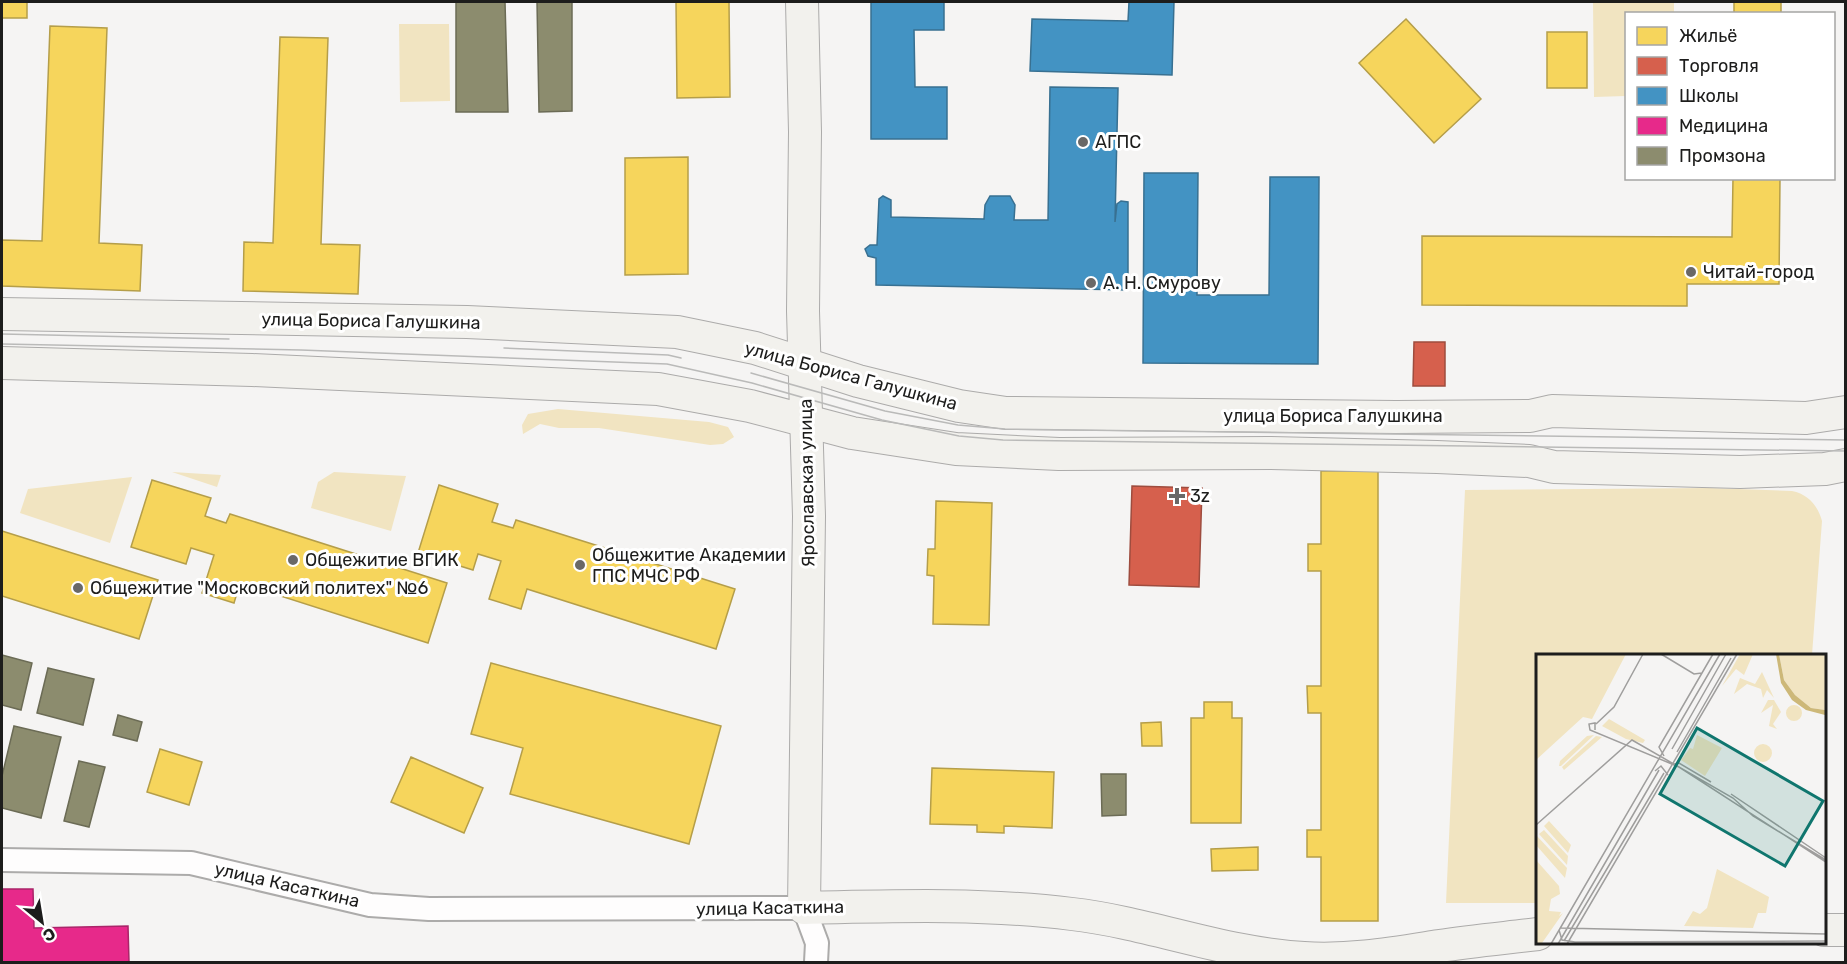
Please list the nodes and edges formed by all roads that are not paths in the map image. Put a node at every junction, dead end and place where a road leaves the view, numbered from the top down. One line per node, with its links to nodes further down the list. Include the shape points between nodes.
1 (802, 2): 4 (main road, Ярославская улица)
2 (2, 314): 4 (main road, улица Бориса Галушкина, via 467,322 677,332 755,348)
3 (2, 363): 7 (main road, улица Бориса Галушкина, via 658,389 750,406)
4 (805, 364): 6 (main road, улица Бориса Галушкина, via 949,404 1006,412); 7 (main road, Ярославская улица)
5 (1845, 412): 6 (main road, улица Бориса Галушкина, via 1806,418 1552,411 1530,416)
6 (1396, 417): 8 (street)
7 (807, 422): 8 (main road, улица Бориса Галушкина, via 956,449 1059,454); 13 (main road, Ярославская улица)
8 (1394, 456): 10 (main road, улица Бориса Галушкина, via 1529,461 1554,467 1740,472)
9 (1845, 465): 10 (main road, улица Бориса Галушкина)
10 (1806, 468): 11 (main road)
11 (1845, 473)
12 (2, 860): 13 (street, улица Касаткина, via 191,863 370,905 429,909)
13 (804, 908): 16 (main road, улица Касаткина, via 980,908 1071,914 1238,949 1303,958 1366,957); 17 (street, Ярославская улица, via 817,943)
14 (1826, 930): 15 (main road)
15 (1845, 930)
16 (1536, 934)
17 (816, 963)

